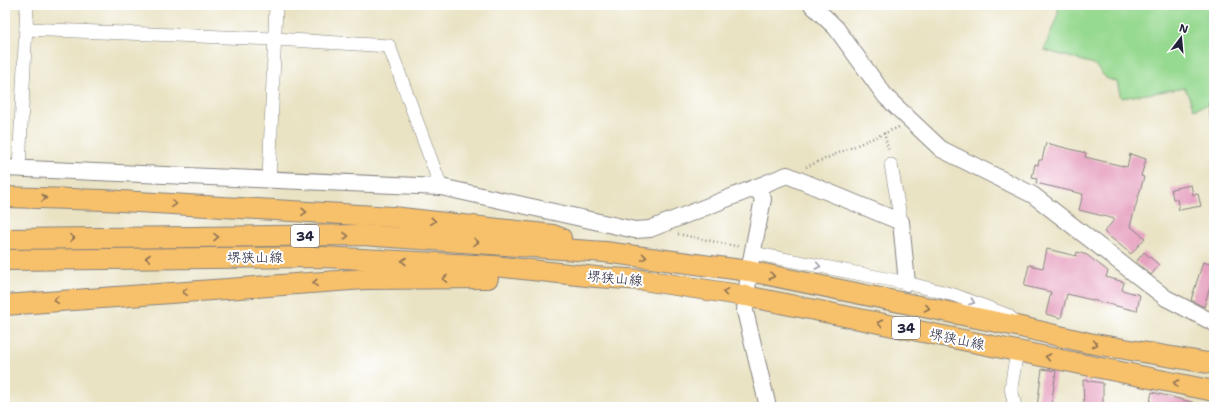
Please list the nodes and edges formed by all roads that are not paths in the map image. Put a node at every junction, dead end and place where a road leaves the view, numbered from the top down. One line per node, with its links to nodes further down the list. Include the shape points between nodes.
1 (27, 5): 4 (street)
2 (276, 5): 5 (street)
3 (812, 5): 23 (street, via 836,28 886,97 941,149 1034,195 1166,298)
4 (26, 30): 5 (street); 9 (street)
5 (275, 39): 10 (street); 11 (street, via 389,46)
6 (1212, 104): 7 (lane)
7 (1214, 119)
8 (891, 165): 14 (street)
9 (12, 168): 10 (street)
10 (269, 180): 11 (street)
11 (441, 187): 12 (street, via 635,230 650,229)
12 (757, 188): 14 (street, via 787,175); 17 (street, via 763,198)
13 (5, 197): 16 (main road, one-way to 16, via 104,200 393,217 552,235)
14 (901, 222): 20 (street)
15 (5, 239): 16 (main road, 堺狭山線 / 34, one-way to 16, via 362,236)
16 (605, 252): 17 (main road, 堺狭山線 / 34, one-way to 17)
17 (749, 257): 20 (street, one-way to 20); 21 (street); 24 (main road, 堺狭山線 / 34, one-way to 24)
18 (5, 260): 19 (main road, 堺狭山線 / 34, one-way to 18, via 494,266 323,257)
19 (596, 277): 21 (main road, 堺狭山線 / 34, one-way to 19, via 643,280); 22 (main road, one-way to 22, via 365,280)
20 (908, 283): 24 (street, one-way to 24, via 954,295 1007,315)
21 (746, 296): 25 (main road, 堺狭山線 / 34, one-way to 21); 28 (street, via 745,311)
22 (5, 305)
23 (1214, 323)
24 (1021, 327): 26 (main road, 堺狭山線 / 34, one-way to 26, via 1088,343)
25 (1017, 351): 27 (main road, 堺狭山線 / 34, one-way to 25); 29 (street, via 1011,388)
26 (1214, 364)
27 (1214, 391)
28 (768, 407)
29 (1015, 407)

